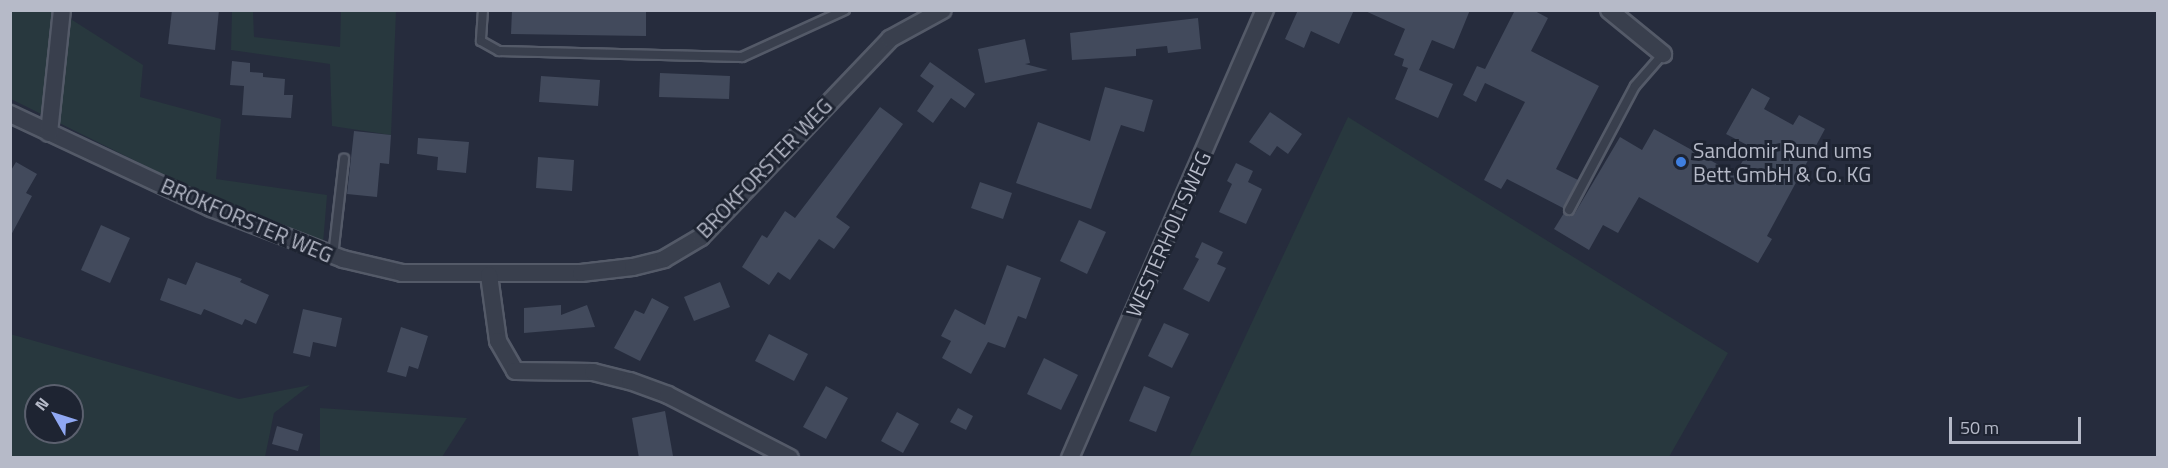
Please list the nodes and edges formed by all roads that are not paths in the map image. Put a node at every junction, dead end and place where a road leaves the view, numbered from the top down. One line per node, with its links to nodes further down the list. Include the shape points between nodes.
1 (62, 10): 9 (street)
2 (483, 10): 3 (lane, via 481,41 499,51 741,57)
3 (845, 10)
4 (943, 10): 13 (street, BROKFORSTER WEG, via 890,39 728,213 686,248 664,260 633,267)
5 (1265, 10): 15 (street, WESTERHOLTSWEG)
6 (1609, 10): 7 (street)
7 (1663, 54): 11 (lane, via 1635,86)
8 (10, 114): 9 (street, BROKFORSTER WEG)
9 (49, 133): 12 (street, BROKFORSTER WEG, via 211,208)
10 (344, 159): 12 (lane)
11 (1569, 210)
12 (333, 256): 13 (street, BROKFORSTER WEG, via 402,273)
13 (489, 275): 14 (street, via 498,341 515,371 593,372 630,381 668,395)
14 (790, 458)
15 (1070, 458)

